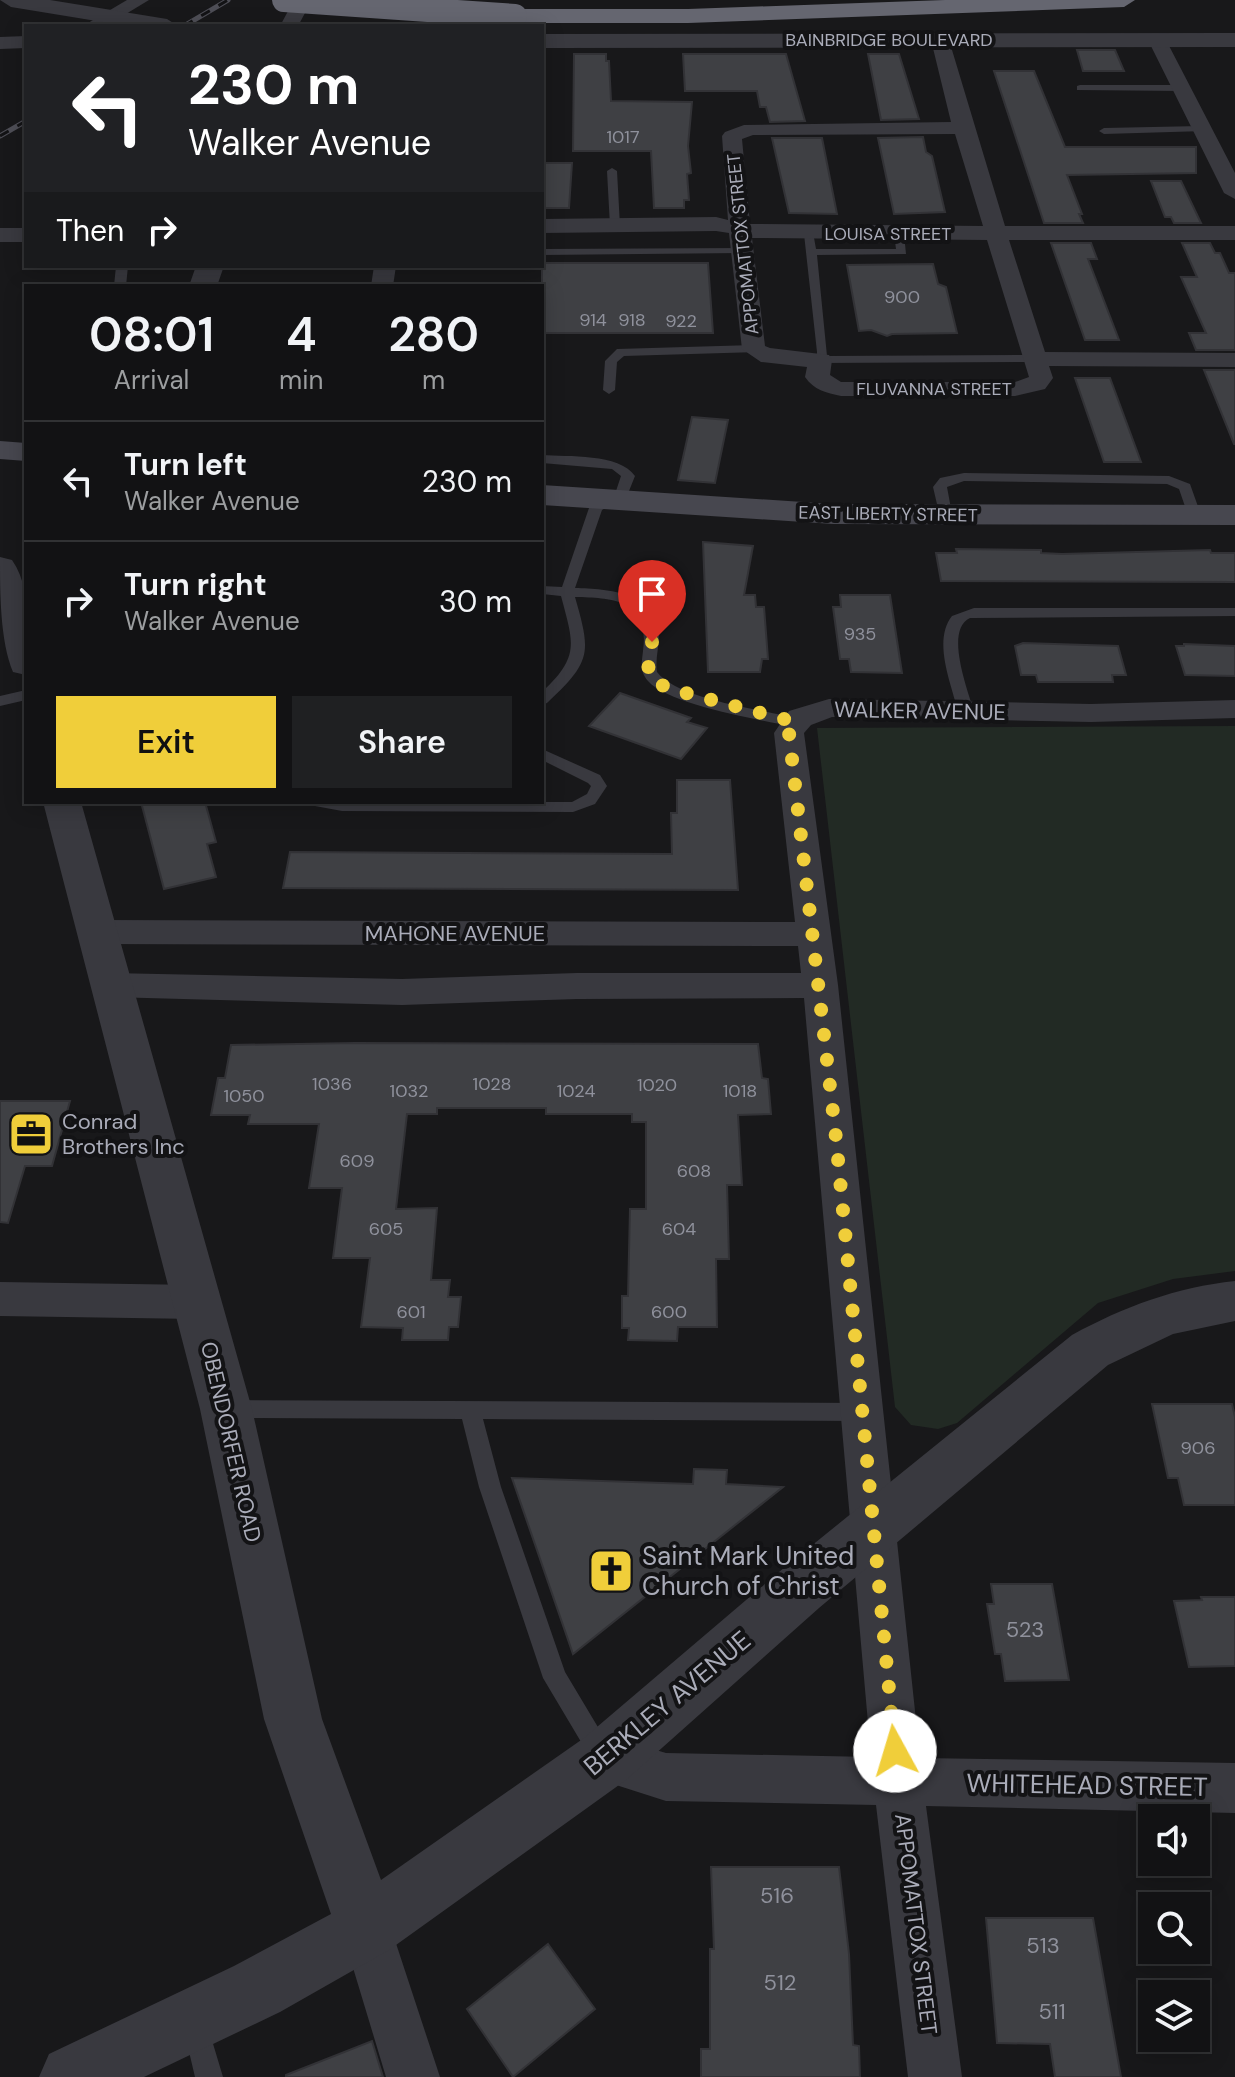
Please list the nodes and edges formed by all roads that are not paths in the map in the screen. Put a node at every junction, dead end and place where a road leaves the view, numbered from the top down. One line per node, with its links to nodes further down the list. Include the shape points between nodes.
1 (11, 0): 6 (street)
2 (140, 0): 6 (street)
3 (284, 0): 5 (highway, bridge, via 515,16 688,16)
4 (303, 0): 8 (street)
5 (1124, 0)
6 (99, 22): 7 (street)
7 (133, 24)
8 (290, 24)
9 (940, 40): 10 (street, BAINBRIDGE BOULEVARD); 12 (street, BAINBRIDGE BOULEVARD); 17 (street)
10 (1157, 40): 11 (street, BAINBRIDGE BOULEVARD); 16 (street)
11 (1235, 40)
12 (544, 41)
13 (24, 42): 14 (street)
14 (0, 43)
15 (1080, 88): 16 (lane)
16 (1181, 88): 18 (street)
17 (963, 128): 25 (street); 28 (street, APPOMATTOX STREET, via 751,129 732,136)
18 (1201, 129): 19 (lane); 21 (street)
19 (1104, 131)
20 (612, 171): 23 (lane)
21 (1235, 193)
22 (544, 226): 23 (street, LOUISA STREET)
23 (615, 226): 28 (street, LOUISA STREET, via 716,224)
24 (1235, 233): 25 (street, LOUISA STREET)
25 (998, 234): 29 (street, LOUISA STREET, via 899,234); 32 (street)
26 (0, 235): 27 (street)
27 (24, 235)
28 (740, 240): 29 (street, LOUISA STREET, via 760,233); 30 (lane); 31 (street, APPOMATTOX STREET)
29 (810, 243): 33 (lane)
30 (544, 252)
31 (754, 349): 33 (street, APPOMATTOX STREET, via 781,359); 35 (lane, via 621,352 611,361)
32 (1036, 359): 33 (street, FLUVANNA STREET, via 1041,378 1015,389 841,389 817,377); 34 (street, FLUVANNA STREET)
33 (820, 360)
34 (1235, 360)
35 (609, 390)
36 (0, 450): 37 (main road)
37 (24, 452)
38 (544, 459): 40 (lane, via 624,470 628,476 622,493)
39 (544, 495): 40 (main road, EAST LIBERTY STREET)
40 (610, 500): 41 (main road, EAST LIBERTY STREET, via 756,511); 44 (lane, via 596,508)
41 (1235, 515)
42 (0, 567): 46 (street)
43 (544, 590): 44 (lane)
44 (567, 592): 48 (lane, via 580,643 567,676); 52 (lane, via 621,597 645,609 652,642 648,670 655,681 719,704)
45 (1235, 612): 51 (lane, via 964,615 950,630)
46 (24, 657)
47 (24, 695): 49 (lane)
48 (544, 698)
49 (0, 701)
50 (1235, 709): 51 (street, WALKER AVENUE)
51 (966, 712): 52 (street, WALKER AVENUE, via 829,708)
52 (795, 722): 58 (street, APPOMATTOX STREET, via 789,733)
53 (544, 755): 56 (lane, via 594,779 597,794 573,807)
54 (63, 804): 57 (street, OBENDORFER ROAD)
55 (332, 804): 56 (lane)
56 (428, 805)
57 (97, 932): 58 (street, MAHONE AVENUE); 59 (street, OBENDORFER ROAD)
58 (814, 934): 60 (street, APPOMATTOX STREET)
59 (110, 985): 60 (street, via 402,992); 63 (street, OBENDORFER ROAD)
60 (820, 985): 66 (street, APPOMATTOX STREET)
61 (0, 1299): 63 (street)
62 (1235, 1301): 67 (street, BERKLEY AVENUE, via 1169,1313 1090,1350)
63 (197, 1302): 64 (street, OBENDORFER ROAD)
64 (226, 1409): 65 (lane); 71 (street, OBENDORFER ROAD, via 293,1719)
65 (470, 1410): 66 (lane); 68 (lane, via 490,1487 555,1678)
66 (864, 1412): 67 (street, APPOMATTOX STREET)
67 (873, 1532): 68 (street, BERKLEY AVENUE); 69 (street, APPOMATTOX STREET)
68 (605, 1759): 69 (street, WHITEHEAD STREET, via 666,1777); 71 (street, BERKLEY AVENUE)
69 (898, 1782): 70 (street, WHITEHEAD STREET); 75 (street, APPOMATTOX STREET)
70 (1235, 1788)
71 (367, 1928): 72 (street, BERKLEY AVENUE, via 257,1989); 74 (street, OBENDORFER ROAD)
72 (202, 2048): 73 (street, BERKLEY AVENUE)
73 (72, 2077)
74 (413, 2077)
75 (935, 2077)

